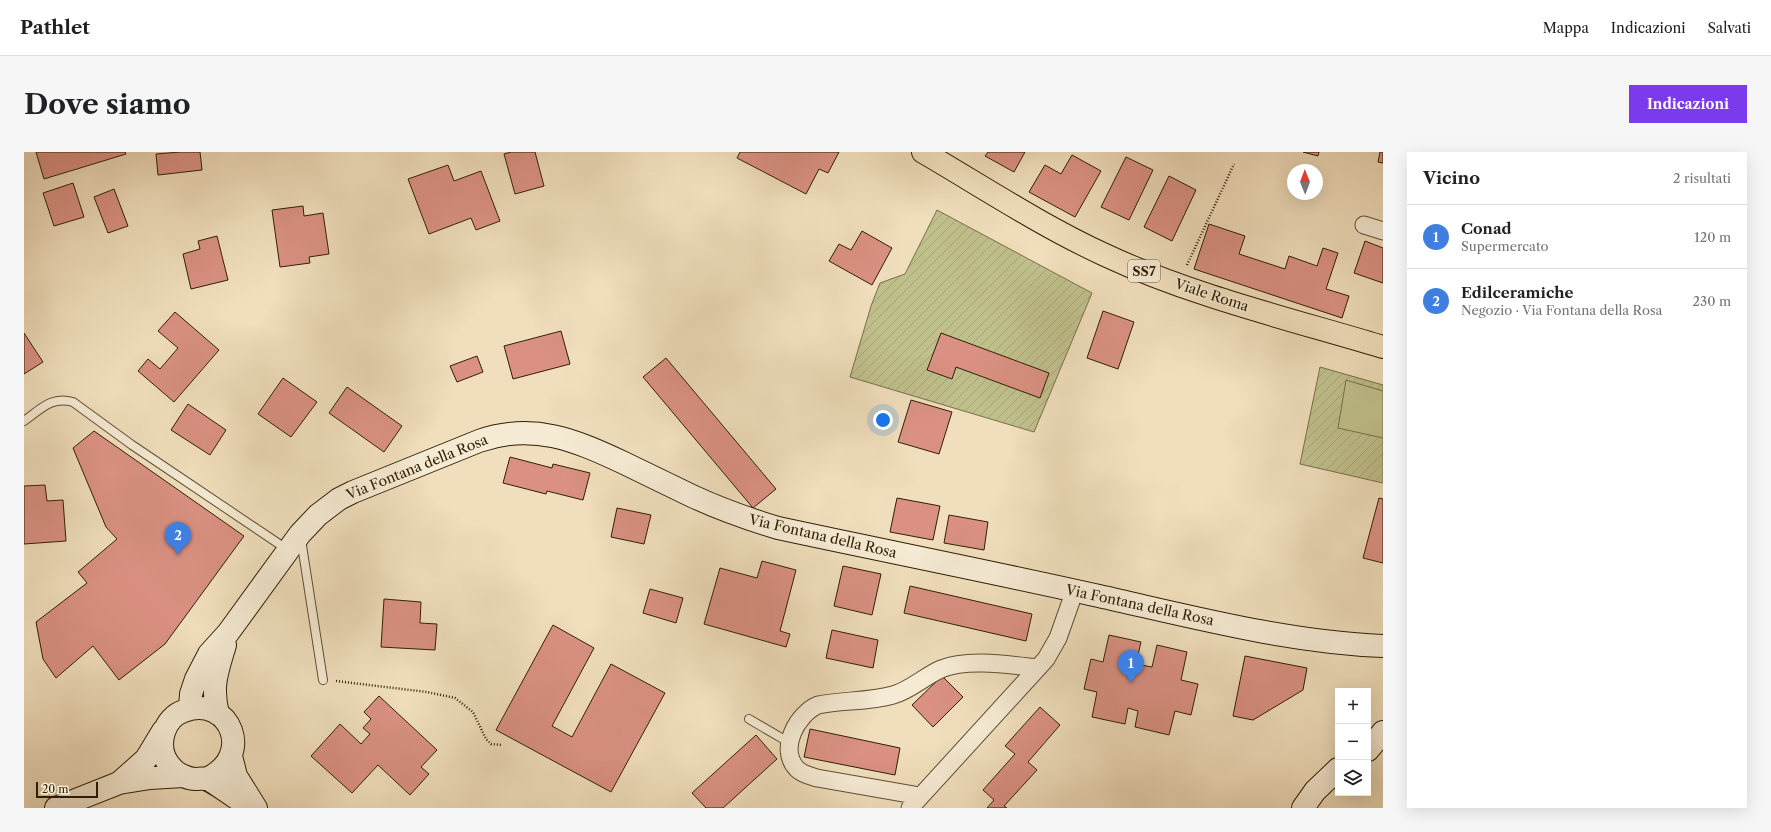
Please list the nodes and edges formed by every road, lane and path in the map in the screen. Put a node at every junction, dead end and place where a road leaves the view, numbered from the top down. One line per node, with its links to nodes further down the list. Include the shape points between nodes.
1 (923, 152): 5 (main road, Viale Roma / SS7, via 1082,244)
2 (1234, 164): 5 (path)
3 (1364, 225): 4 (street)
4 (1383, 231)
5 (1178, 284): 6 (main road, Viale Roma / SS7)
6 (1383, 347)
7 (24, 421): 8 (lane, via 52,401 73,402 132,445)
8 (294, 543): 9 (main road, Via Fontana della Rosa, via 326,508 353,492 488,438 512,433 536,433 559,436 580,444 753,521); 10 (main road, Via Fontana della Rosa); 13 (lane)
9 (1075, 590): 11 (main road, Via Fontana della Rosa, via 1281,635); 12 (street, via 1053,650)
10 (228, 633): 14 (main road, Via Fontana della Rosa, via 210,654 196,679); 15 (main road, Via Fontana della Rosa, via 214,680 214,698)
11 (1383, 646)
12 (1038, 668): 19 (street, via 999,664 956,666 932,674 895,694 872,700 818,705 810,708 802,716); 29 (street)
13 (323, 680): 20 (path, via 427,692 455,698 473,712 486,739 491,744)
14 (190, 708): 15 (main road, via 205,709); 17 (main road, via 171,719)
15 (218, 714): 24 (main road, via 227,722 232,733 234,744)
16 (749, 719): 19 (lane)
17 (165, 728): 26 (main road, via 162,750 166,761 173,770); 28 (main road, via 146,759)
18 (1383, 732): 22 (main road)
19 (790, 743): 29 (street, via 792,761 797,769 808,776)
20 (502, 745)
21 (1383, 746): 23 (main road)
22 (1371, 747)
23 (1371, 750)
24 (231, 756): 27 (main road, via 226,766); 32 (main road, via 236,776)
25 (1335, 771): 33 (main road)
26 (183, 776): 27 (main road, via 194,780); 28 (main road)
27 (206, 779): 31 (main road)
28 (119, 783): 30 (main road)
29 (915, 802)
30 (56, 808)
31 (251, 808)
32 (256, 808)
33 (1302, 808)

